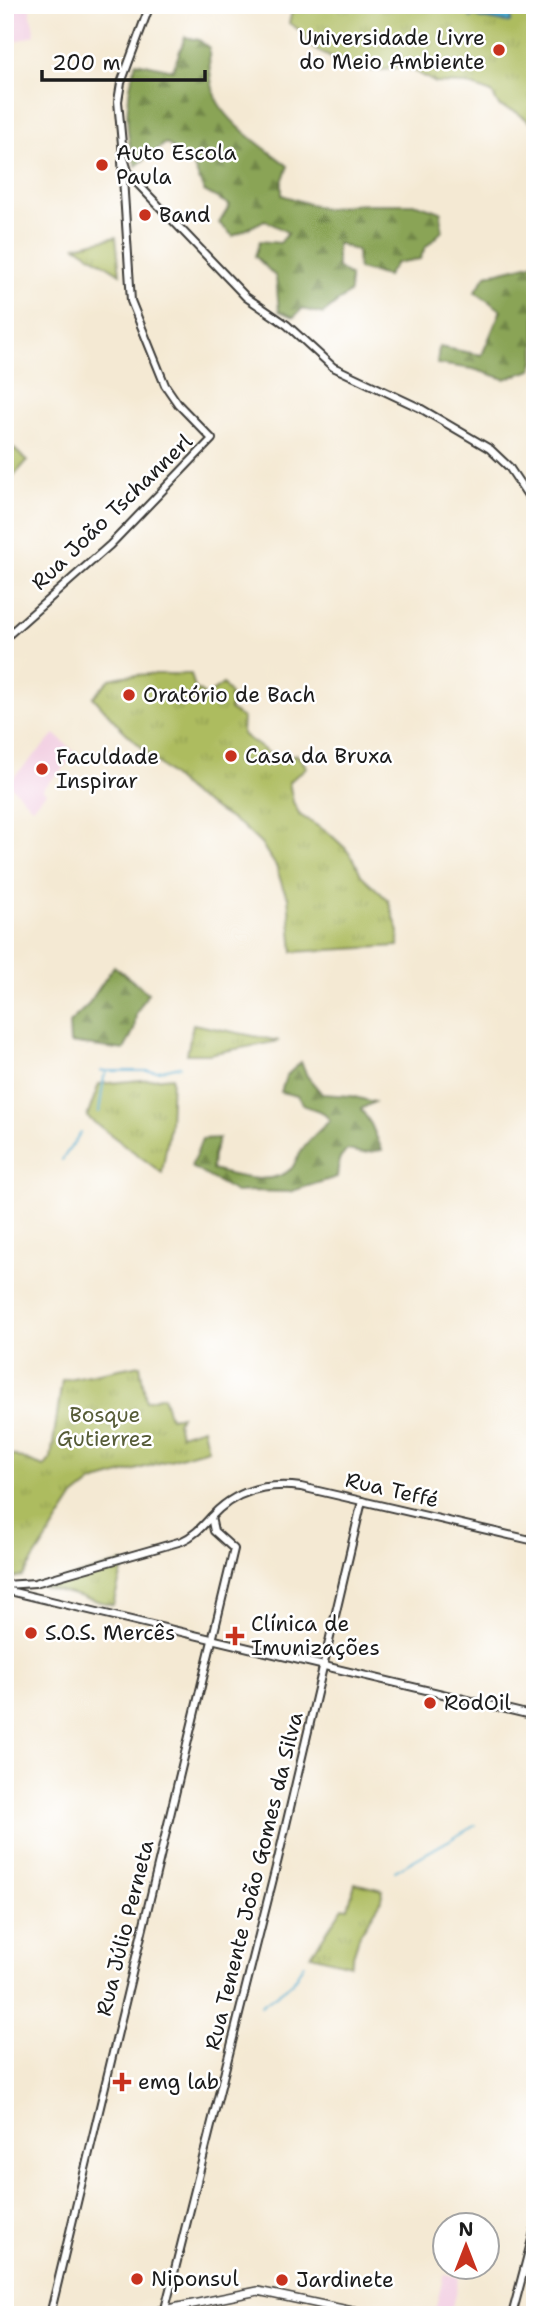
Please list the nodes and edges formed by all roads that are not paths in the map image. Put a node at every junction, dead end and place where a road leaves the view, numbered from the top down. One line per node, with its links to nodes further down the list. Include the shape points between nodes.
1 (152, 5): 2 (main road); 2 (main road)
2 (130, 60): 3 (main road, via 118,101)
3 (120, 142): 4 (main road); 5 (main road)
4 (128, 171): 5 (main road); 6 (main road, via 246,297 287,325 333,367 421,408 490,449 509,467)
5 (125, 192): 7 (main road, Rua João Tschannerl, via 133,307 165,385 212,439 110,545)
6 (535, 506)
7 (5, 638)
8 (362, 1501): 9 (main road, Rua Teffé, via 270,1486 240,1495); 10 (main road, Rua Teffé); 14 (main road, Rua Tenente João Gomes da Silva)
9 (211, 1517): 11 (main road, via 194,1534 175,1543 44,1581); 13 (main road, Rua Júlio Perneta, via 214,1531 234,1549)
10 (535, 1541)
11 (5, 1585)
12 (5, 1590): 13 (main road)
13 (213, 1639): 14 (main road); 19 (main road, Rua Júlio Perneta)
14 (324, 1665): 15 (main road); 17 (main road, Rua Tenente João Gomes da Silva)
15 (535, 1716)
16 (535, 2228): 18 (main road)
17 (167, 2312): 20 (main road); 21 (main road, via 258,2291)
18 (513, 2313)
19 (50, 2315)
20 (138, 2315)
21 (371, 2315)

